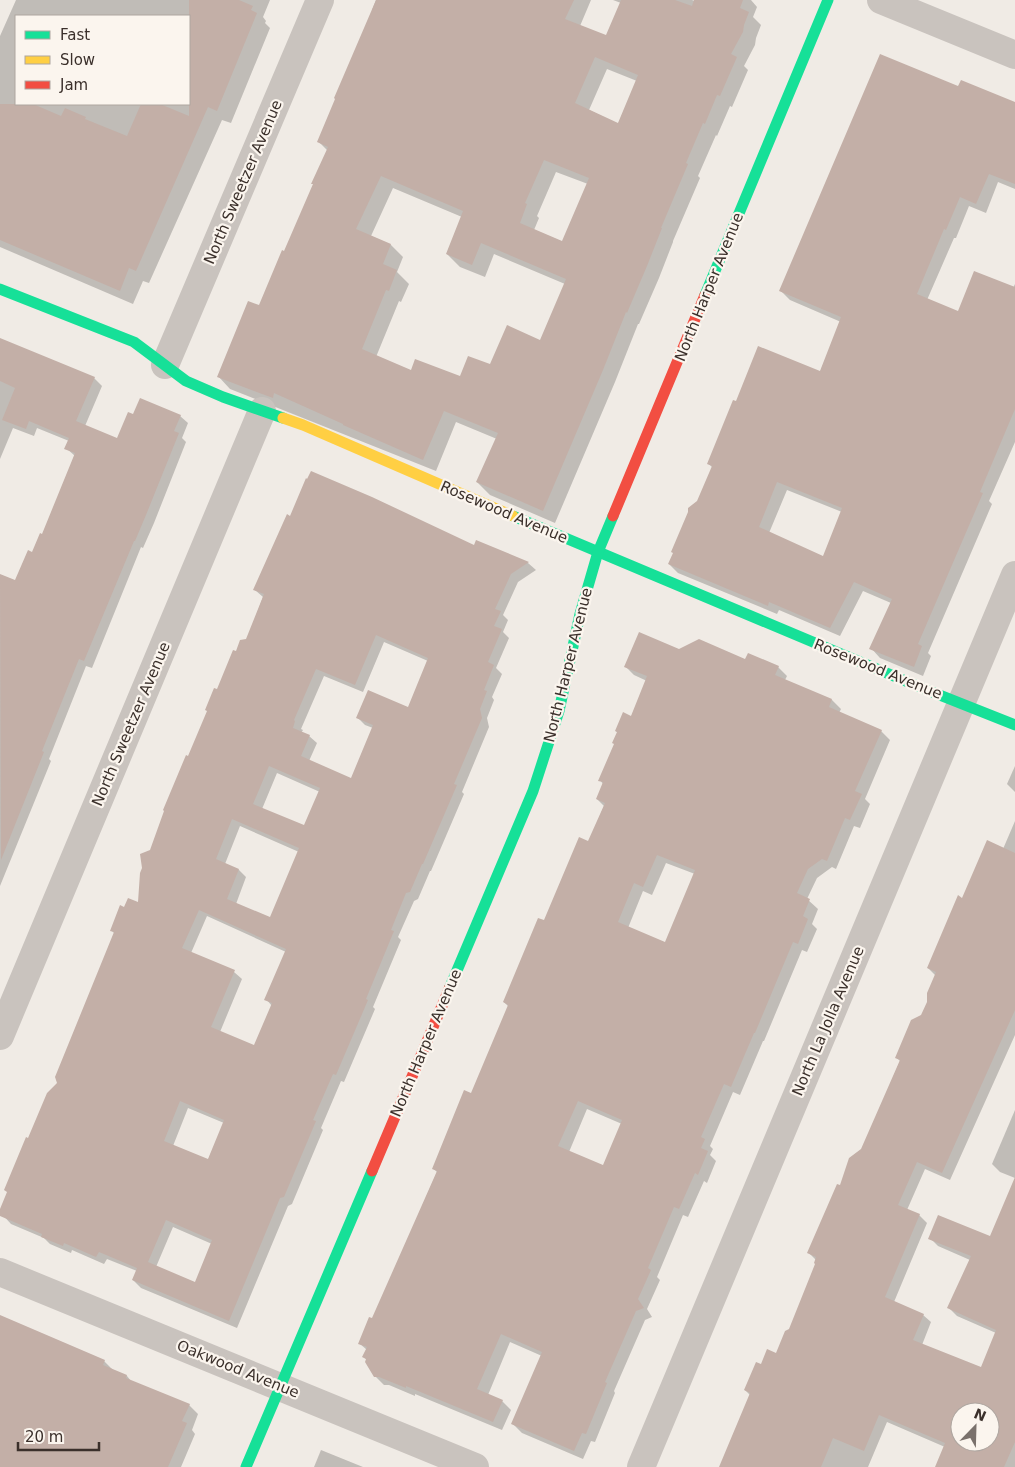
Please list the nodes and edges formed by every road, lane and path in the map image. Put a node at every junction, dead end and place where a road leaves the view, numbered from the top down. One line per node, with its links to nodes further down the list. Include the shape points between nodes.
1 (320, 0): 6 (street, North Sweetzer Avenue)
2 (828, 0): 8 (street, North Harper Avenue)
3 (881, 0): 4 (street)
4 (1015, 54)
5 (0, 289): 6 (street, Rosewood Avenue, via 134,342)
6 (165, 365): 7 (street, Rosewood Avenue, via 186,381)
7 (262, 411): 8 (street, Rosewood Avenue, via 304,425); 12 (street, North Sweetzer Avenue)
8 (598, 552): 10 (street, Rosewood Avenue); 14 (street, North Harper Avenue, via 580,614 559,711 533,791)
9 (1015, 575): 10 (street, North La Jolla Avenue)
10 (961, 703): 11 (street, Rosewood Avenue); 17 (street, North La Jolla Avenue)
11 (1015, 725)
12 (0, 1036)
13 (0, 1272): 14 (street, Oakwood Avenue)
14 (280, 1386): 15 (street, North Harper Avenue); 16 (street, Oakwood Avenue)
15 (246, 1467)
16 (475, 1467)
17 (641, 1467)

